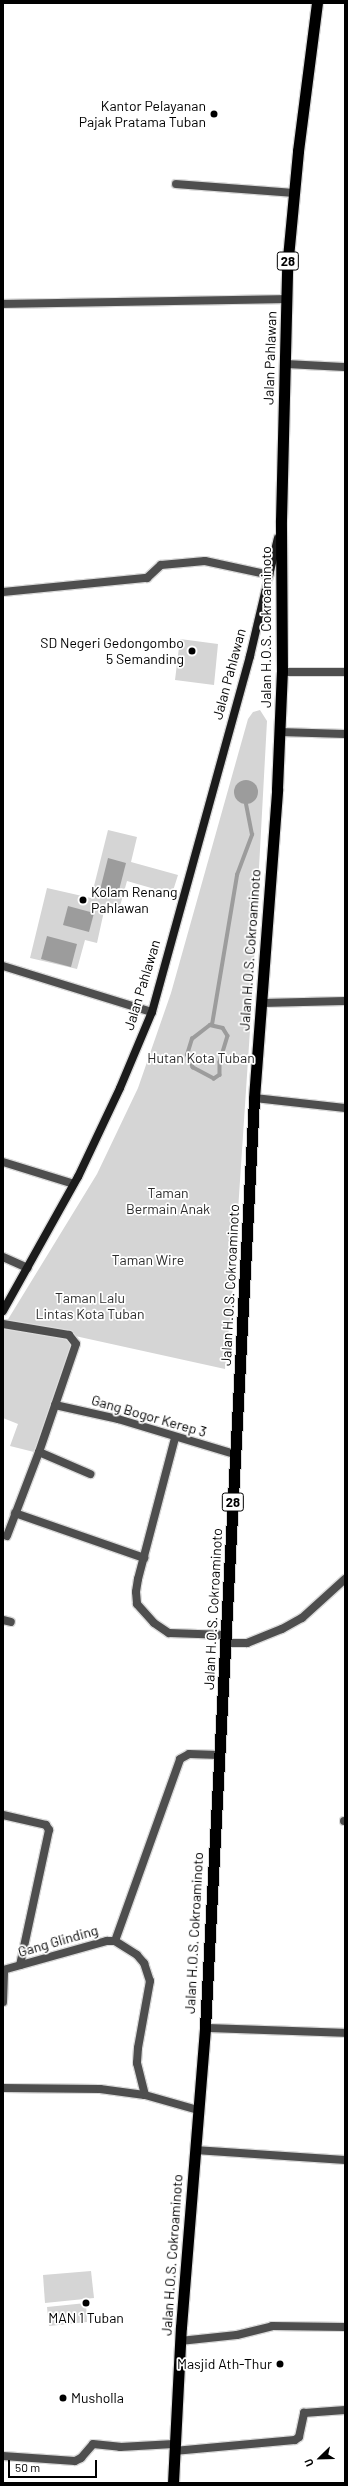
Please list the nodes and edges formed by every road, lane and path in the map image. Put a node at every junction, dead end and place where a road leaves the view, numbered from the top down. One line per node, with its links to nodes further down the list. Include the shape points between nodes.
1 (316, 3): 3 (highway, Jalan Pahlawan / 28)
2 (176, 184): 3 (street)
3 (294, 193): 4 (highway, Jalan Pahlawan / 28)
4 (286, 299): 5 (street); 6 (highway, Jalan Pahlawan / 28)
5 (3, 304)
6 (285, 364): 7 (street); 8 (highway, Jalan Pahlawan / 28)
7 (345, 367)
8 (280, 520): 9 (main road, Jalan Pahlawan); 11 (highway, Jalan H.O.S. Cokroaminoto / 28)
9 (270, 575): 10 (street, via 205,561 161,565 147,578); 18 (main road, Jalan Pahlawan, via 210,805)
10 (3, 592)
11 (282, 672): 12 (street); 13 (highway, Jalan H.O.S. Cokroaminoto / 28)
12 (345, 672)
13 (279, 732): 14 (street); 17 (highway, Jalan H.O.S. Cokroaminoto / 28)
14 (345, 734)
15 (3, 966): 18 (street)
16 (345, 1001): 17 (street)
17 (262, 1003): 19 (highway, Jalan H.O.S. Cokroaminoto / 28)
18 (152, 1012): 22 (main road, Jalan Pahlawan, via 120,1088)
19 (254, 1098): 20 (street); 30 (highway, Jalan H.O.S. Cokroaminoto / 28)
20 (345, 1108)
21 (3, 1162): 22 (street)
22 (74, 1184): 24 (main road, Jalan Pahlawan)
23 (3, 1256): 24 (street)
24 (28, 1268): 25 (main road, Jalan Pahlawan)
25 (3, 1311)
26 (3, 1324): 27 (street, via 72,1336 74,1350)
27 (56, 1405): 28 (street, Gang Bogor Kerep 3, via 118,1419); 29 (street)
28 (174, 1438): 30 (street, Gang Bogor Kerep 3); 34 (street)
29 (39, 1452): 31 (street); 32 (street)
30 (235, 1454): 36 (highway, Jalan H.O.S. Cokroaminoto / 28)
31 (90, 1474)
32 (15, 1514): 33 (street); 34 (street)
33 (7, 1536)
34 (144, 1558): 36 (street, via 136,1592 137,1604 154,1624 169,1633)
35 (345, 1579): 36 (street, via 302,1618 282,1629 247,1643)
36 (227, 1639): 37 (highway, Jalan H.O.S. Cokroaminoto / 28)
37 (219, 1755): 39 (street, via 189,1754 180,1759); 43 (highway, Jalan H.O.S. Cokroaminoto / 28)
38 (3, 1815): 40 (street, via 46,1825 49,1830)
39 (115, 1941): 40 (street, Gang Glinding, via 101,1942); 46 (street, Gang Glinding, via 137,1955 144,1963 150,1981 137,2063)
40 (20, 1965): 41 (street, Gang Glinding)
41 (4, 1970): 42 (street)
42 (3, 2002)
43 (205, 2028): 44 (street); 47 (highway, Jalan H.O.S. Cokroaminoto / 28)
44 (345, 2033)
45 (3, 2088): 46 (street, via 100,2089)
46 (145, 2095): 47 (street)
47 (198, 2110): 48 (highway, Jalan H.O.S. Cokroaminoto / 28)
48 (195, 2150): 49 (street); 51 (highway, Jalan H.O.S. Cokroaminoto / 28)
49 (345, 2160)
50 (345, 2327): 51 (street, via 272,2326 237,2335)
51 (180, 2341): 53 (highway, Jalan H.O.S. Cokroaminoto / 28)
52 (345, 2410): 53 (street, via 304,2413 299,2437 295,2440)
53 (174, 2447): 54 (street, via 93,2444 75,2461); 55 (highway, Jalan H.O.S. Cokroaminoto / 28)
54 (3, 2456)
55 (173, 2483)

